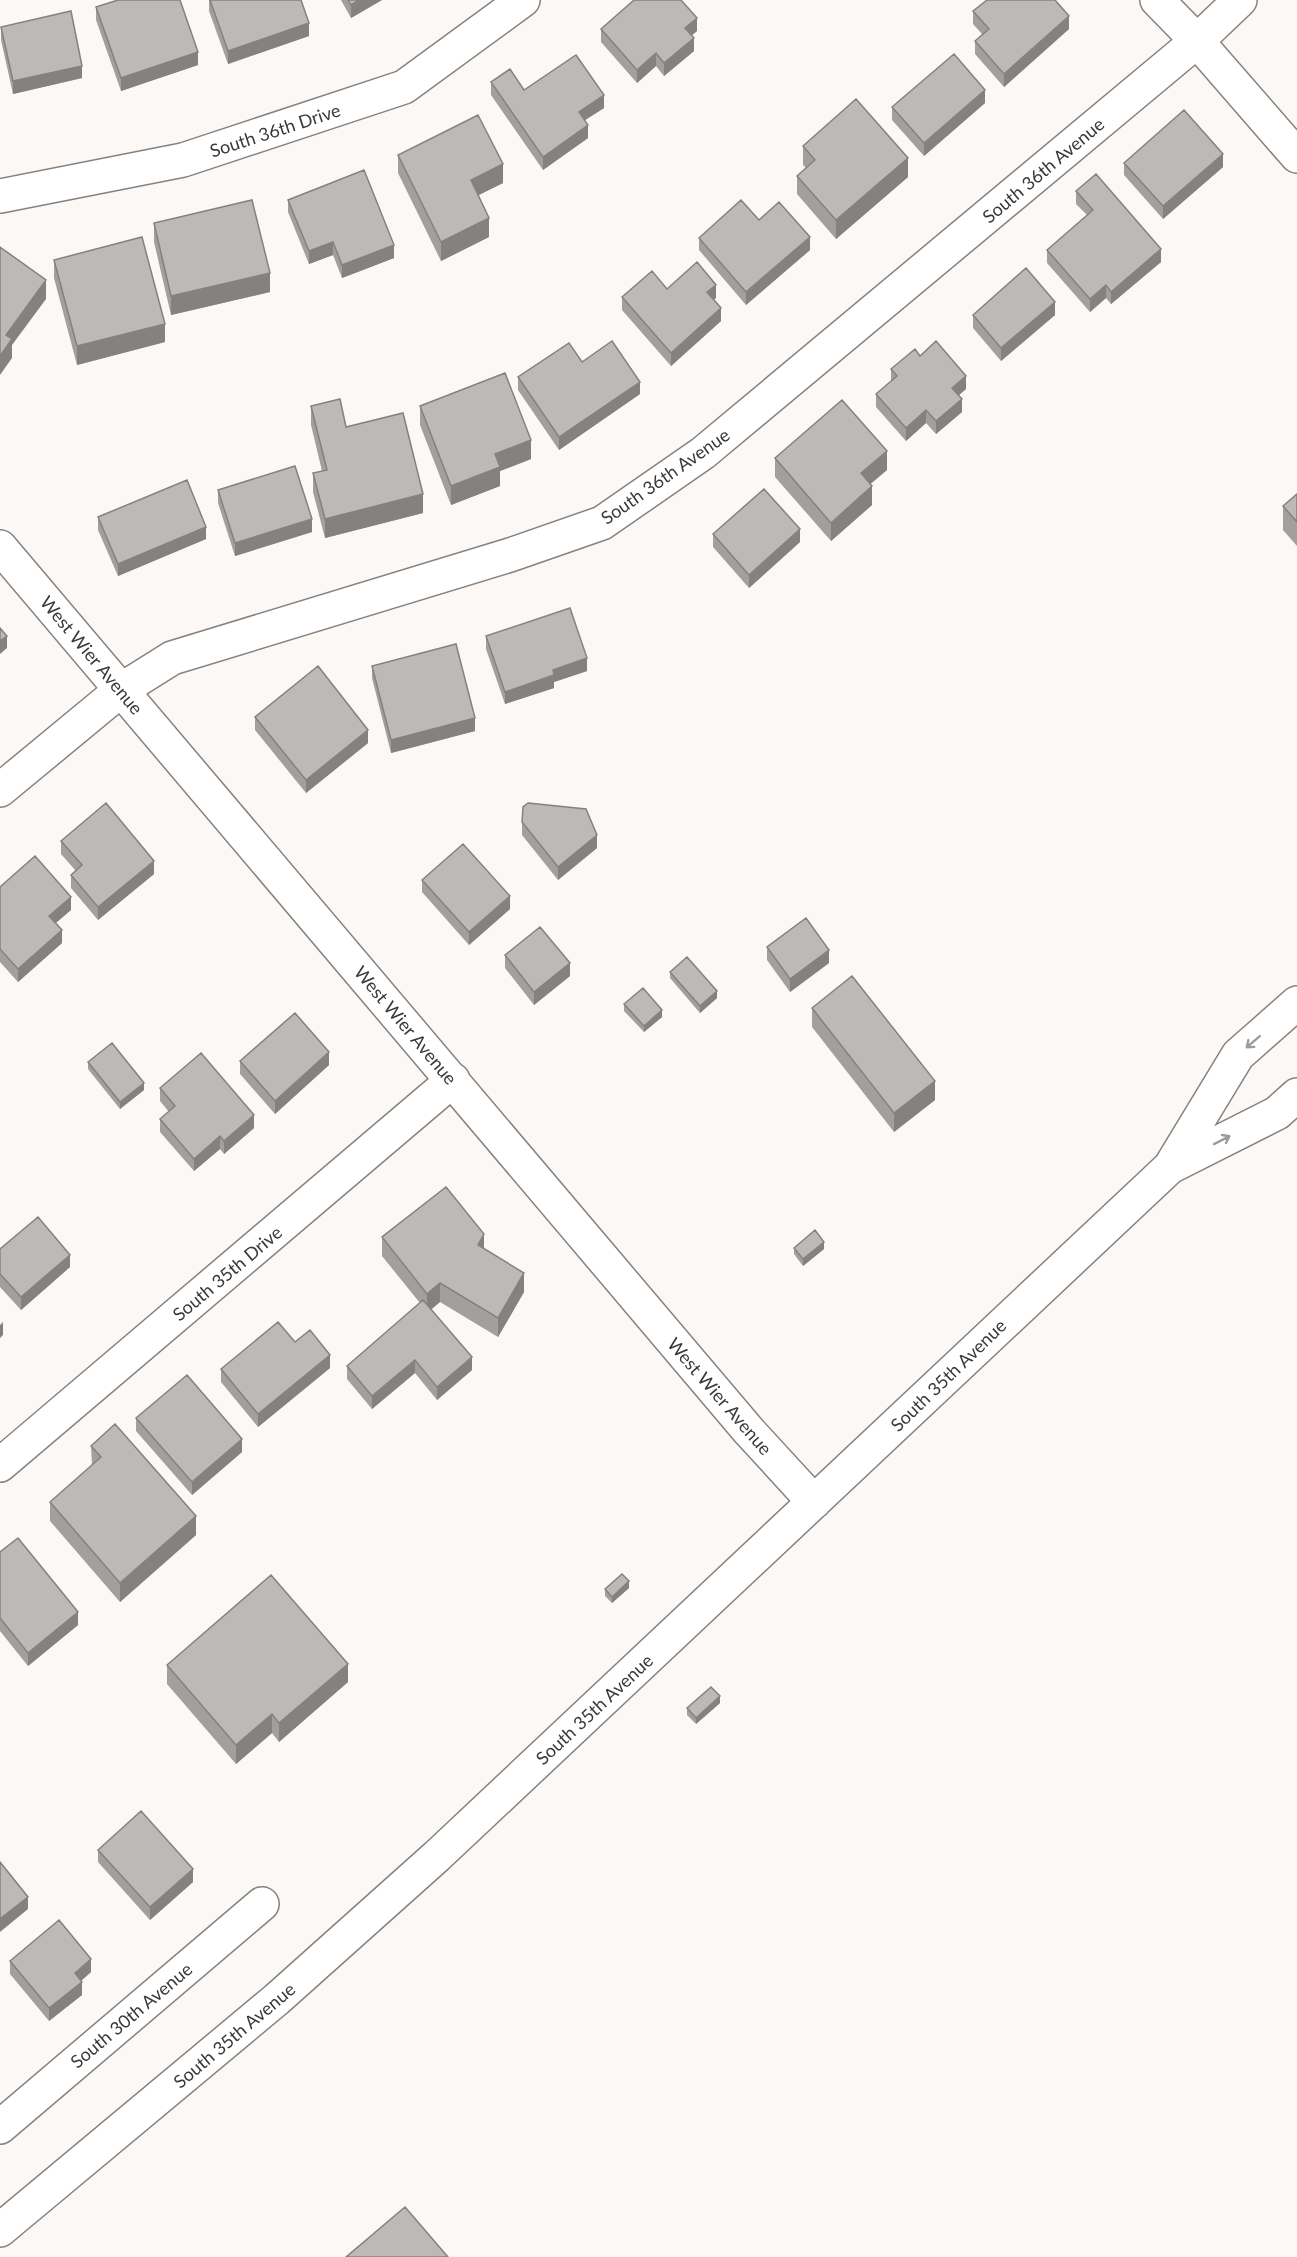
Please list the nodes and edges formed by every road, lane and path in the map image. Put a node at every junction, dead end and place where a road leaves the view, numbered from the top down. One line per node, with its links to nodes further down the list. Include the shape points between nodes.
1 (524, 0): 6 (street, South 36th Drive, via 404,87 183,160)
2 (1157, 0): 4 (street)
3 (1240, 0): 4 (street, South 36th Avenue)
4 (1197, 41): 5 (street); 8 (street, South 36th Avenue, via 703,453 602,523 172,658)
5 (1297, 156)
6 (0, 196)
7 (0, 547): 8 (street, West Wier Avenue)
8 (121, 690): 9 (street, South 36th Avenue); 11 (street, West Wier Avenue)
9 (0, 790)
10 (1297, 1003): 13 (street, South 35th Avenue, one-way to 13, via 1238,1055)
11 (453, 1080): 14 (street, South 35th Drive); 15 (street, West Wier Avenue, via 748,1430)
12 (1297, 1095): 13 (street, South 35th Avenue, one-way to 12, via 1277,1113)
13 (1170, 1167): 15 (street, South 35th Avenue)
14 (0, 1465)
15 (814, 1502): 18 (street, South 35th Avenue, via 318,1963)
16 (262, 1904): 17 (street, South 30th Avenue)
17 (0, 2127)
18 (0, 2230)

